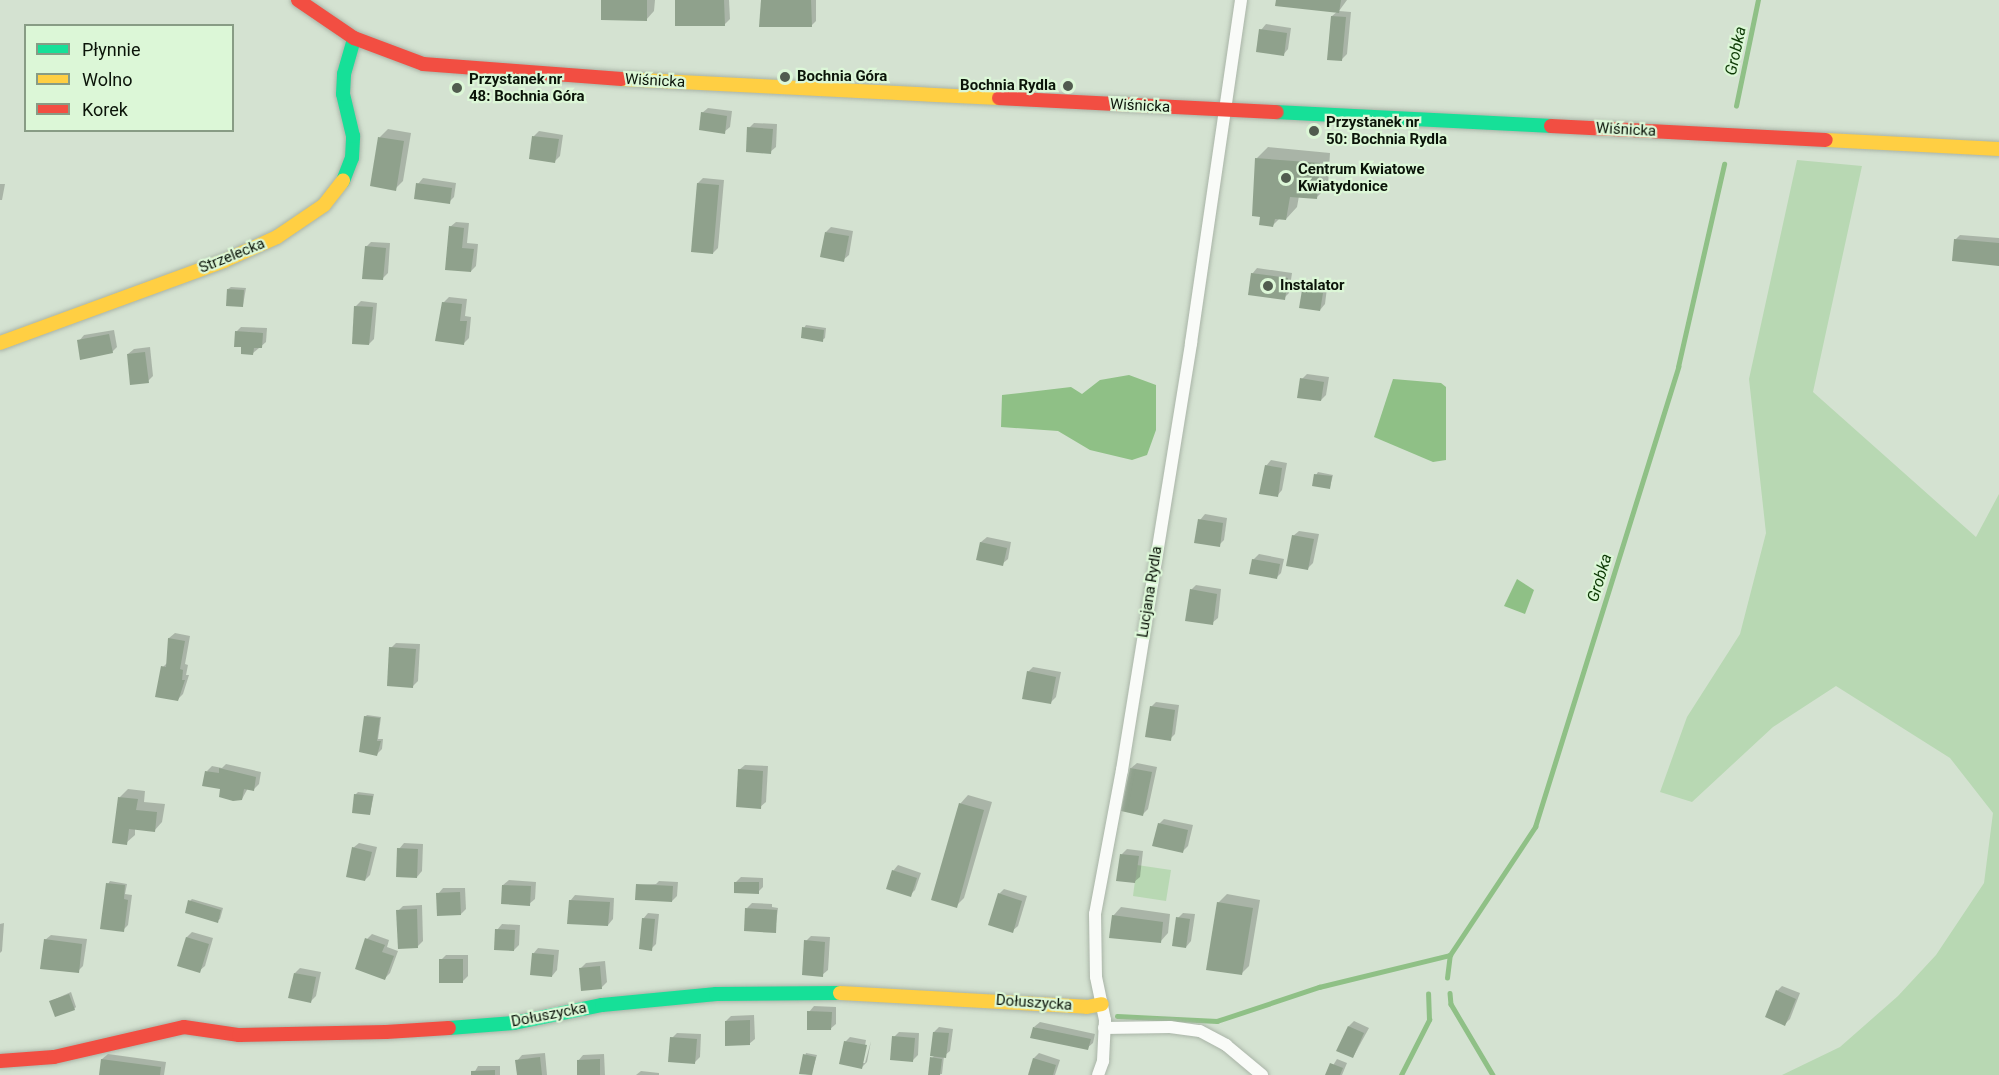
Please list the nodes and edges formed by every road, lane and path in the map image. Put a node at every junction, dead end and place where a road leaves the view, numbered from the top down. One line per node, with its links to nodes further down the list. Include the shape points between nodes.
1 (298, 0): 3 (main road, Wiśnicka)
2 (1241, 0): 4 (street, Lucjana Rydla)
3 (354, 38): 4 (main road, Wiśnicka, via 423,64 467,68); 6 (main road, Strzelecka, via 344,74 353,136 351,158 345,178 334,193 304,220 224,261)
4 (1225, 110): 5 (main road, Wiśnicka); 7 (street, Lucjana Rydla, via 1122,770 1095,914 1096,977)
5 (1999, 149)
6 (0, 343)
7 (1102, 1004): 8 (street, Lucjana Rydla); 9 (main road, Dołuszycka, via 1087,1007 855,993 716,994 602,1005 514,1023 386,1032 239,1035 184,1027 54,1057)
8 (1104, 1028): 10 (street, Lucjana Rydla, via 1103,1061); 11 (street, via 1170,1027 1200,1031 1226,1044)
9 (0, 1061)
10 (1098, 1075)
11 (1262, 1075)

